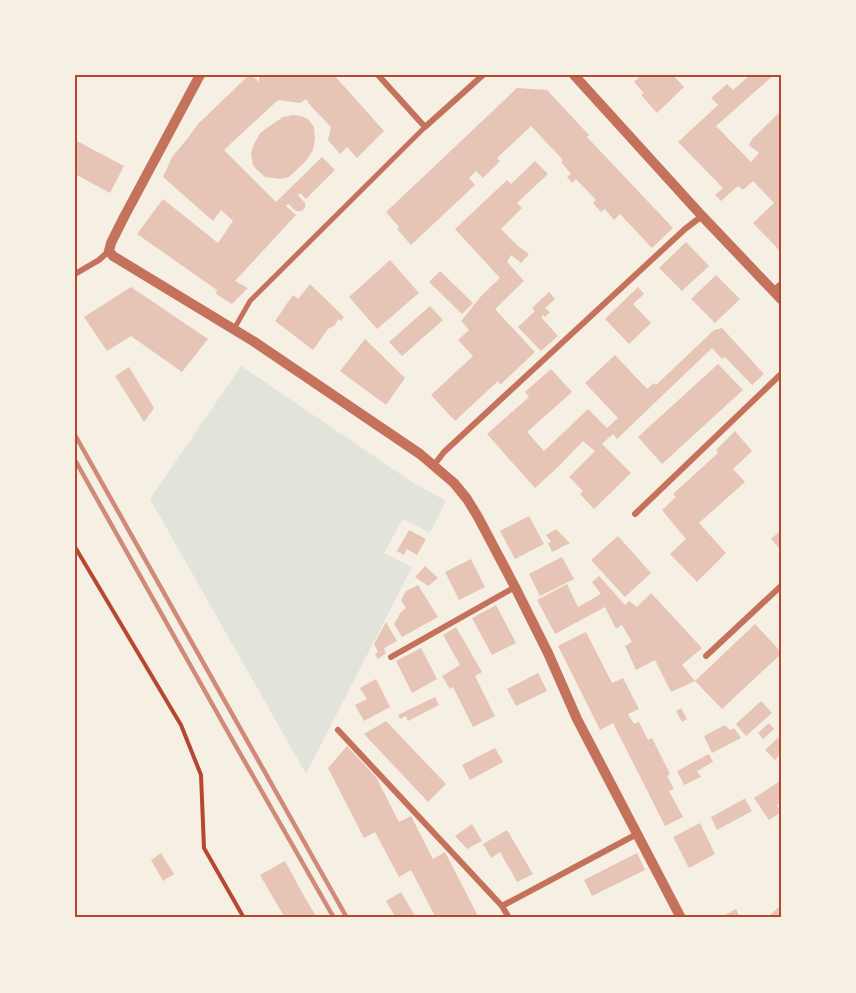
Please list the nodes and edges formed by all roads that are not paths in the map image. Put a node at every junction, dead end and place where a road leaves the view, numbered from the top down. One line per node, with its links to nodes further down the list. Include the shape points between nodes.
1 (200, 75): 7 (street)
2 (378, 75): 5 (street)
3 (483, 75): 5 (street)
4 (574, 75): 6 (street)
5 (425, 128): 10 (street, via 250,301)
6 (702, 216): 9 (street); 12 (street)
7 (109, 251): 8 (street); 10 (street)
8 (75, 274)
9 (778, 291)
10 (234, 329): 12 (street)
11 (781, 374): 13 (street)
12 (434, 465): 15 (street, via 467,499)
13 (635, 514)
14 (781, 586): 16 (street)
15 (515, 587): 17 (street); 19 (street)
16 (706, 656)
17 (392, 657)
18 (338, 730): 20 (street)
19 (637, 834): 20 (street); 22 (street)
20 (502, 906): 21 (street)
21 (509, 918)
22 (681, 918)

